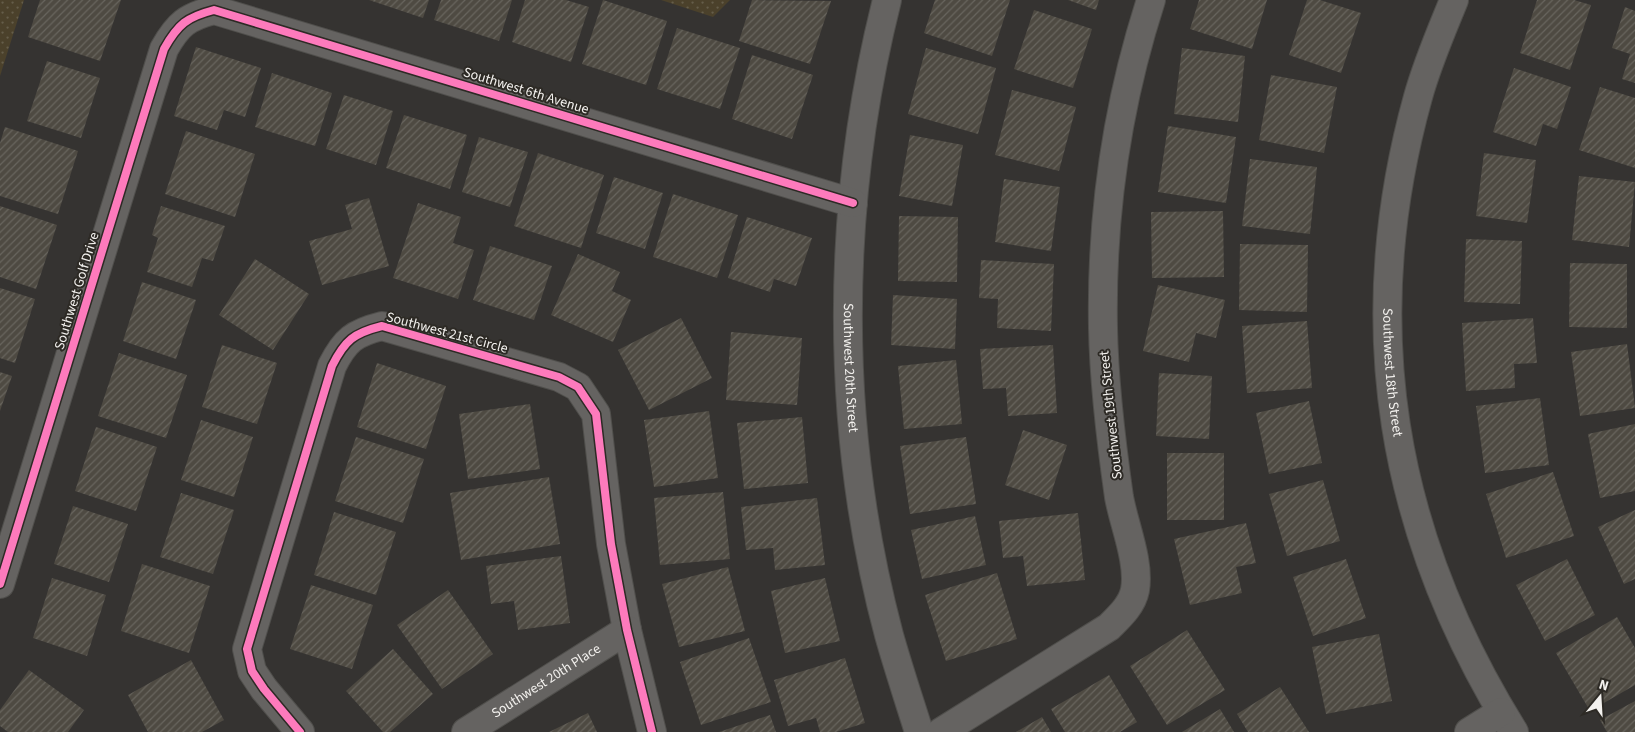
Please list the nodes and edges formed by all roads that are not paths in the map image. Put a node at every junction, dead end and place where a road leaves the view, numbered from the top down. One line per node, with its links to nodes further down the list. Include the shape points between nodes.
1 (887, 0): 5 (street, Southwest 20th Street, via 861,132)
2 (1152, 0): 13 (street, Southwest 19th Street, via 1122,113 1105,242 1103,328 1108,414 1120,499 1135,568 1135,590 1126,611 1109,626)
3 (1454, 0): 8 (street, Southwest 18th Street, via 1418,96 1398,176 1388,258 1387,341 1391,396 1412,505 1437,583 1471,659)
4 (193, 16): 5 (street, Southwest 6th Avenue, via 214,10); 6 (street, Southwest Golf Drive, via 175,30 164,49)
5 (853, 203): 12 (street, Southwest 20th Street, via 848,300 855,444 869,540 889,634)
6 (0, 584)
7 (627, 630): 9 (street, Southwest 21st Circle, via 612,544 596,414 578,387 558,377 382,326 360,332 342,346 332,366 247,649 252,671); 10 (street, Southwest 20th Place); 11 (street, Southwest 21st Circle)
8 (1508, 722): 14 (street)
9 (300, 732)
10 (466, 732)
11 (652, 732)
12 (919, 732)
13 (941, 732)
14 (1469, 732)

